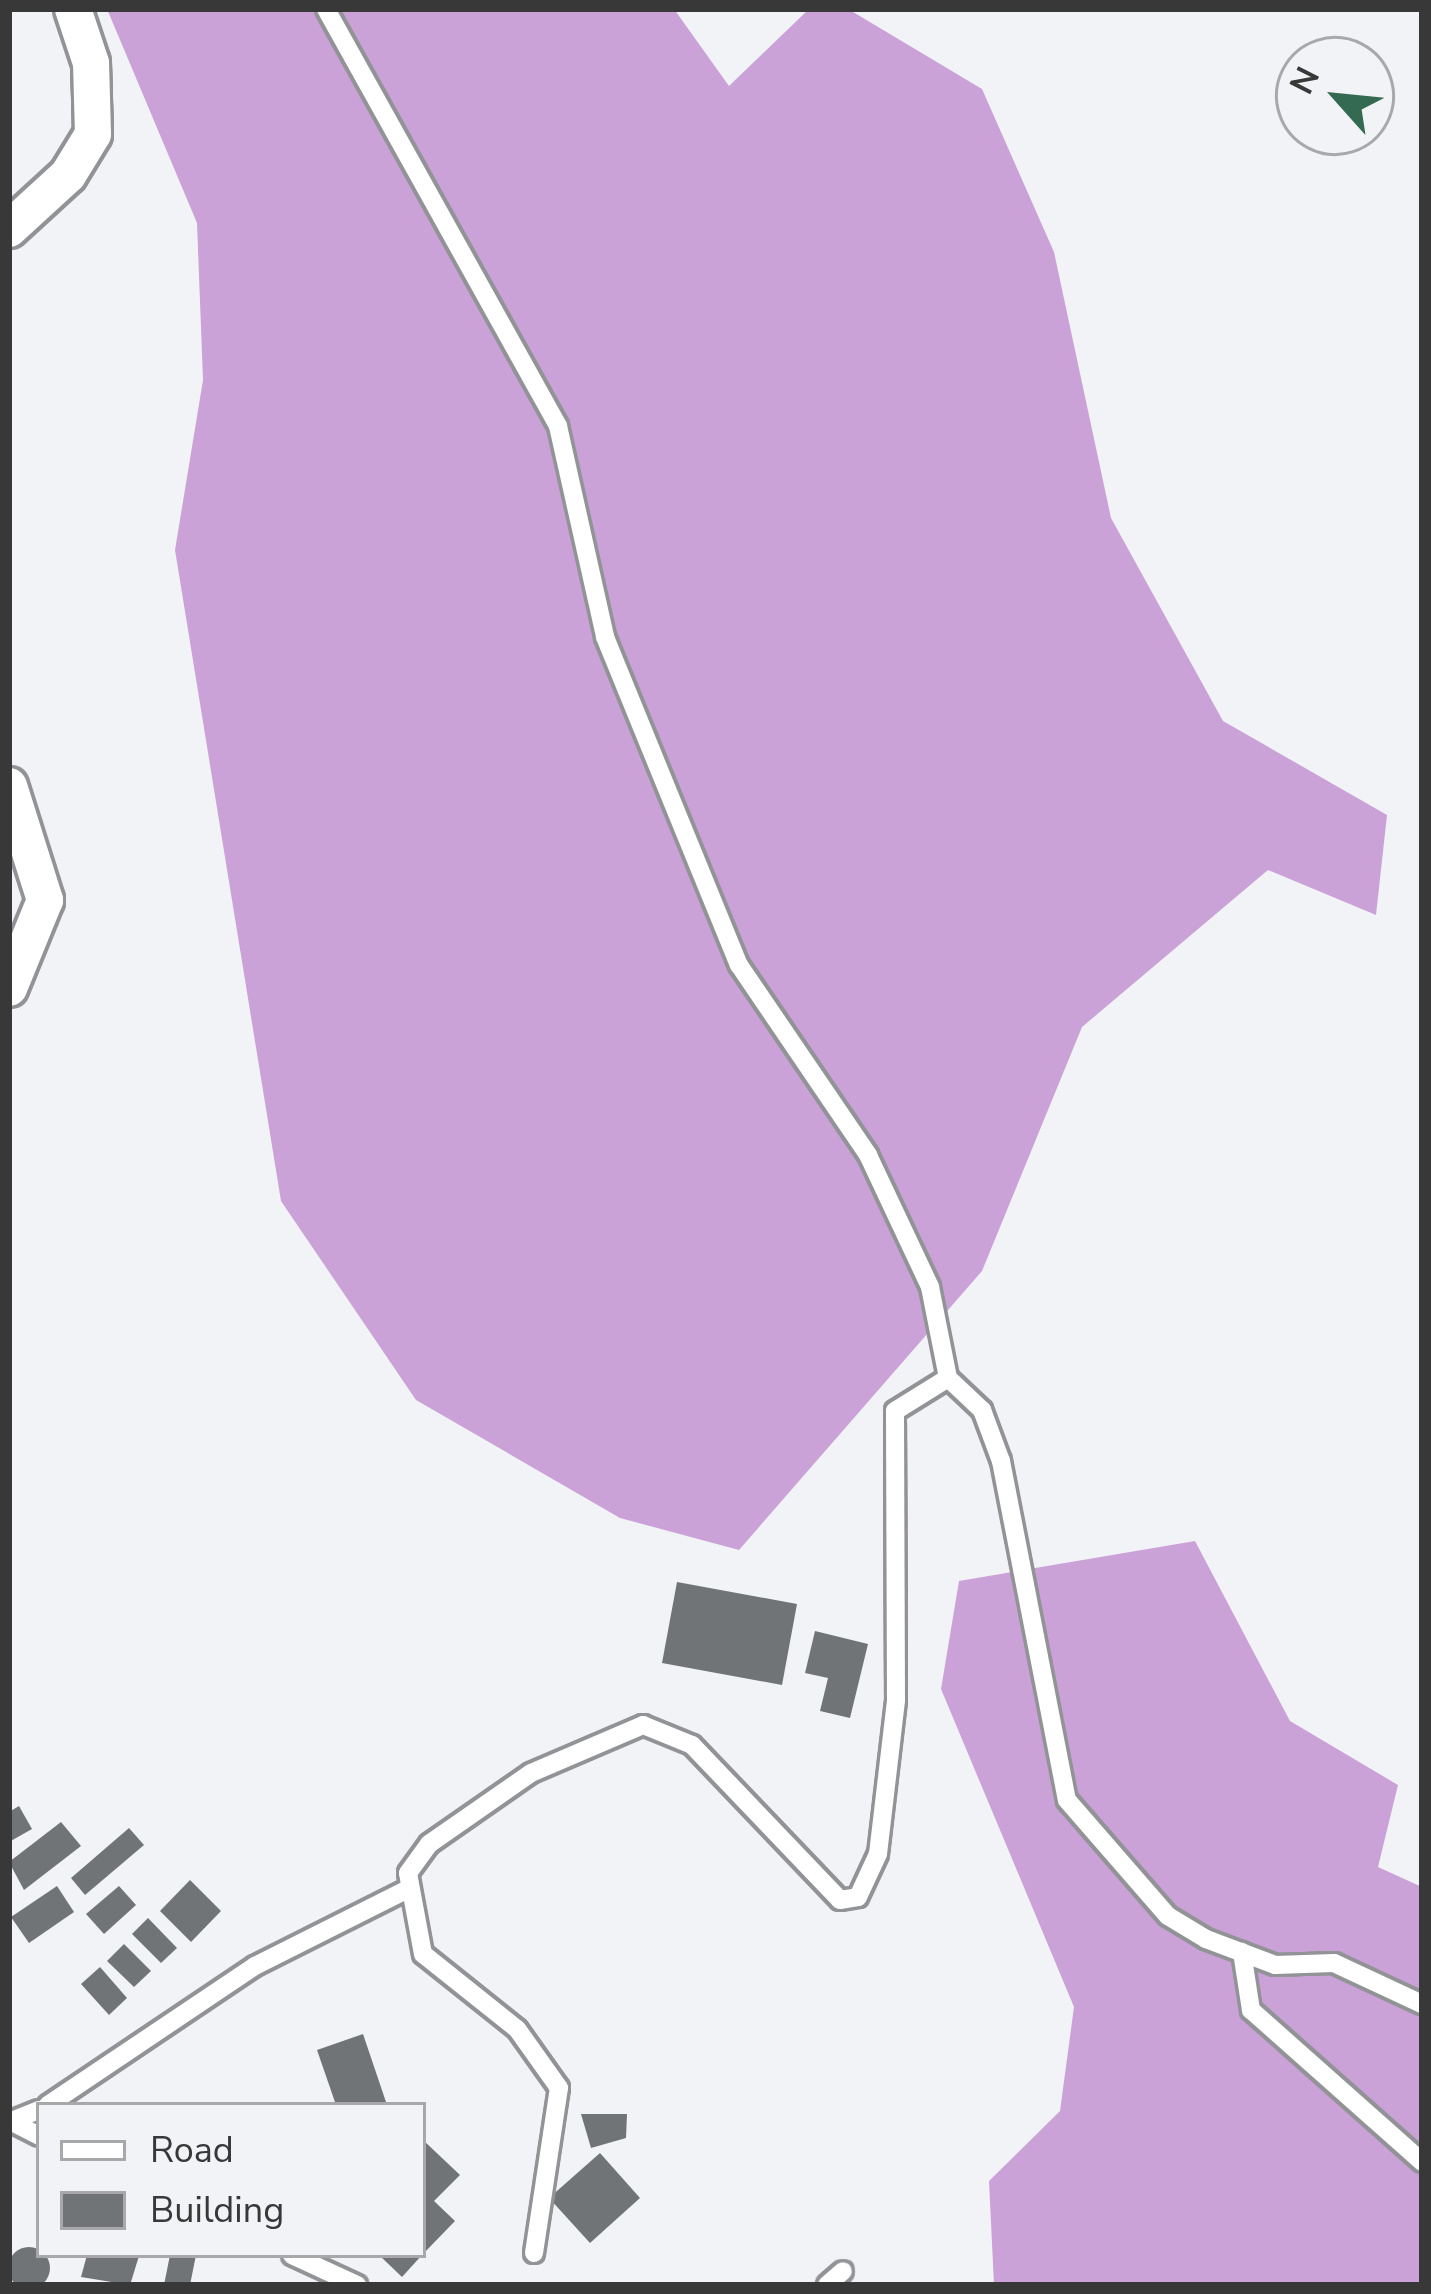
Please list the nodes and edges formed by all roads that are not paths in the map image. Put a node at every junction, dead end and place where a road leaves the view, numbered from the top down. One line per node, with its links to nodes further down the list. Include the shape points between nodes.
1 (73, 9): 3 (street, via 92,63 93,134 68,175)
2 (326, 9): 6 (lane, via 557,426 605,637 739,965 868,1155 930,1287)
3 (9, 230)
4 (9, 786): 5 (street, via 45,900)
5 (9, 988)
6 (948, 1378): 7 (lane, via 895,1411 896,1700 878,1855 858,1898 840,1900 692,1745 643,1725 471,1811 416,1860); 8 (lane, via 982,1410 1001,1461 1067,1800 1168,1916)
7 (406, 1890): 10 (lane, via 255,1966); 12 (lane, via 423,1954 552,2069 560,2104)
8 (1242, 1952): 9 (lane, via 1275,1965 1334,1963); 11 (lane, via 1252,2010)
9 (1422, 2005)
10 (52, 2102)
11 (1422, 2162)
12 (534, 2253)
13 (298, 2258): 15 (lane)
14 (843, 2271): 16 (lane)
15 (357, 2285)
16 (827, 2285)

